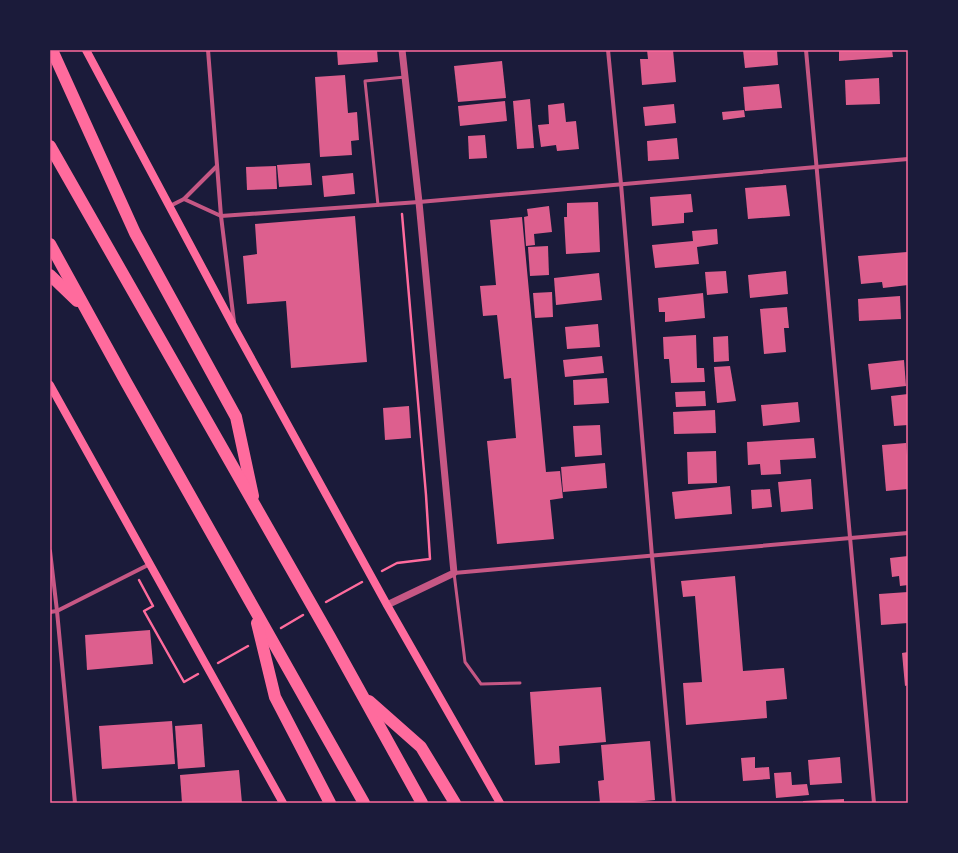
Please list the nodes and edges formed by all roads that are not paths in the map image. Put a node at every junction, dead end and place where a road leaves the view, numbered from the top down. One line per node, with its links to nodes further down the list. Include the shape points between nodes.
1 (52, 50): 23 (highway, via 135,233 236,417)
2 (86, 50): 16 (main road)
3 (208, 50): 10 (street)
4 (402, 50): 7 (street)
5 (608, 50): 12 (street)
6 (806, 50): 11 (street)
7 (405, 77): 14 (street); 15 (lane, via 365,81)
8 (50, 146): 23 (highway)
9 (908, 159): 11 (street)
10 (217, 166): 13 (street); 17 (street)
11 (816, 167): 12 (street); 25 (street)
12 (621, 184): 14 (street); 27 (street)
13 (184, 199): 16 (street); 17 (street)
14 (419, 202): 15 (street); 29 (street)
15 (378, 205): 17 (street)
16 (170, 206): 21 (main road)
17 (221, 216): 21 (street)
18 (50, 244): 20 (highway)
19 (50, 275): 20 (highway)
20 (86, 309): 31 (highway)
21 (235, 329): 30 (main road)
22 (50, 384): 28 (main road)
23 (256, 509): 35 (highway)
24 (908, 533): 25 (street)
25 (850, 538): 27 (street); 44 (street)
26 (50, 551): 32 (street)
27 (652, 556): 29 (street); 43 (street)
28 (150, 564): 32 (street); 37 (main road)
29 (454, 573): 30 (street); 34 (lane, via 465,662 481,684)
30 (387, 605): 42 (main road)
31 (253, 609): 38 (highway, via 275,696); 39 (highway)
32 (57, 611): 33 (street); 36 (street)
33 (50, 612)
34 (520, 683)
35 (362, 695): 40 (highway); 41 (highway, via 421,747)
36 (75, 803)
37 (283, 803)
38 (330, 803)
39 (364, 803)
40 (422, 803)
41 (454, 803)
42 (500, 803)
43 (674, 803)
44 (874, 803)

